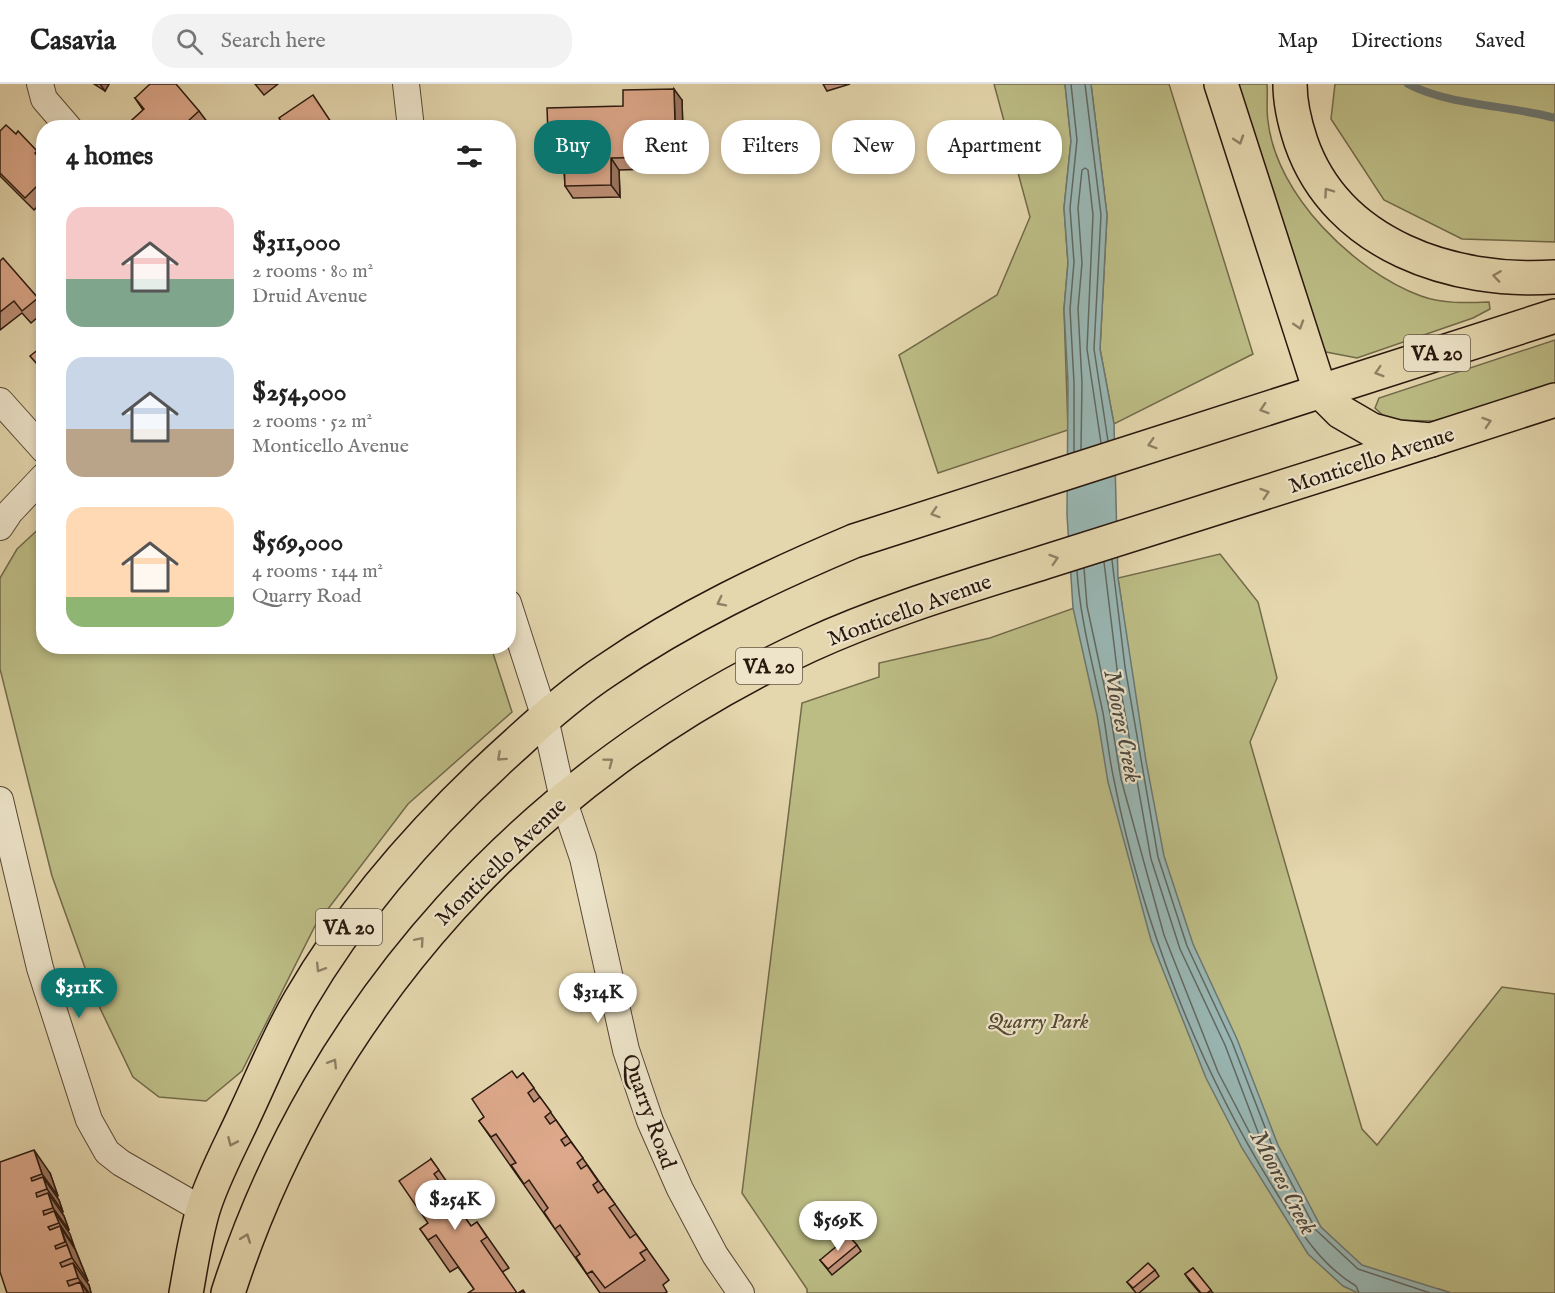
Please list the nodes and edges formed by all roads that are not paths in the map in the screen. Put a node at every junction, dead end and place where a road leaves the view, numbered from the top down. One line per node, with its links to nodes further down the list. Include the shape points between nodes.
1 (40, 84): 5 (street, via 44,99)
2 (406, 84): 6 (street)
3 (1221, 84): 9 (main road, one-way to 9)
4 (1290, 84): 7 (main road, one-way to 4, via 1514,278 1437,264 1399,251 1362,228 1336,204 1306,156 1295,123)
5 (62, 120)
6 (410, 120)
7 (1555, 277)
8 (1555, 316): 9 (main road, VA 20, one-way to 9)
9 (1320, 391): 12 (main road, via 1341,412 1372,430); 17 (main road, VA 20, one-way to 17, via 855,541 772,576 693,617 606,670)
10 (1555, 400): 12 (main road, Monticello Avenue / VA 20, one-way to 10)
11 (0, 401): 13 (street)
12 (1431, 440): 18 (main road, Monticello Avenue / VA 20, one-way to 12, via 635,743 721,691 857,626 998,577)
13 (36, 441)
14 (36, 484): 15 (street)
15 (0, 527)
16 (516, 629): 17 (street, Quarry Road)
17 (544, 718): 18 (street, Quarry Road); 20 (main road, VA 20, one-way to 20, via 471,784 418,840 387,875 330,954 271,1057)
18 (563, 799): 22 (main road, Monticello Avenue / VA 20, one-way to 18, via 249,1230 280,1160 356,1027 446,910 516,839); 23 (street, Quarry Road, via 583,858 626,1050 650,1121 680,1189)
19 (0, 800): 20 (street, via 40,968 89,1119 107,1152)
20 (203, 1210): 21 (main road, VA 20)
21 (186, 1293)
22 (228, 1293)
23 (741, 1293)

